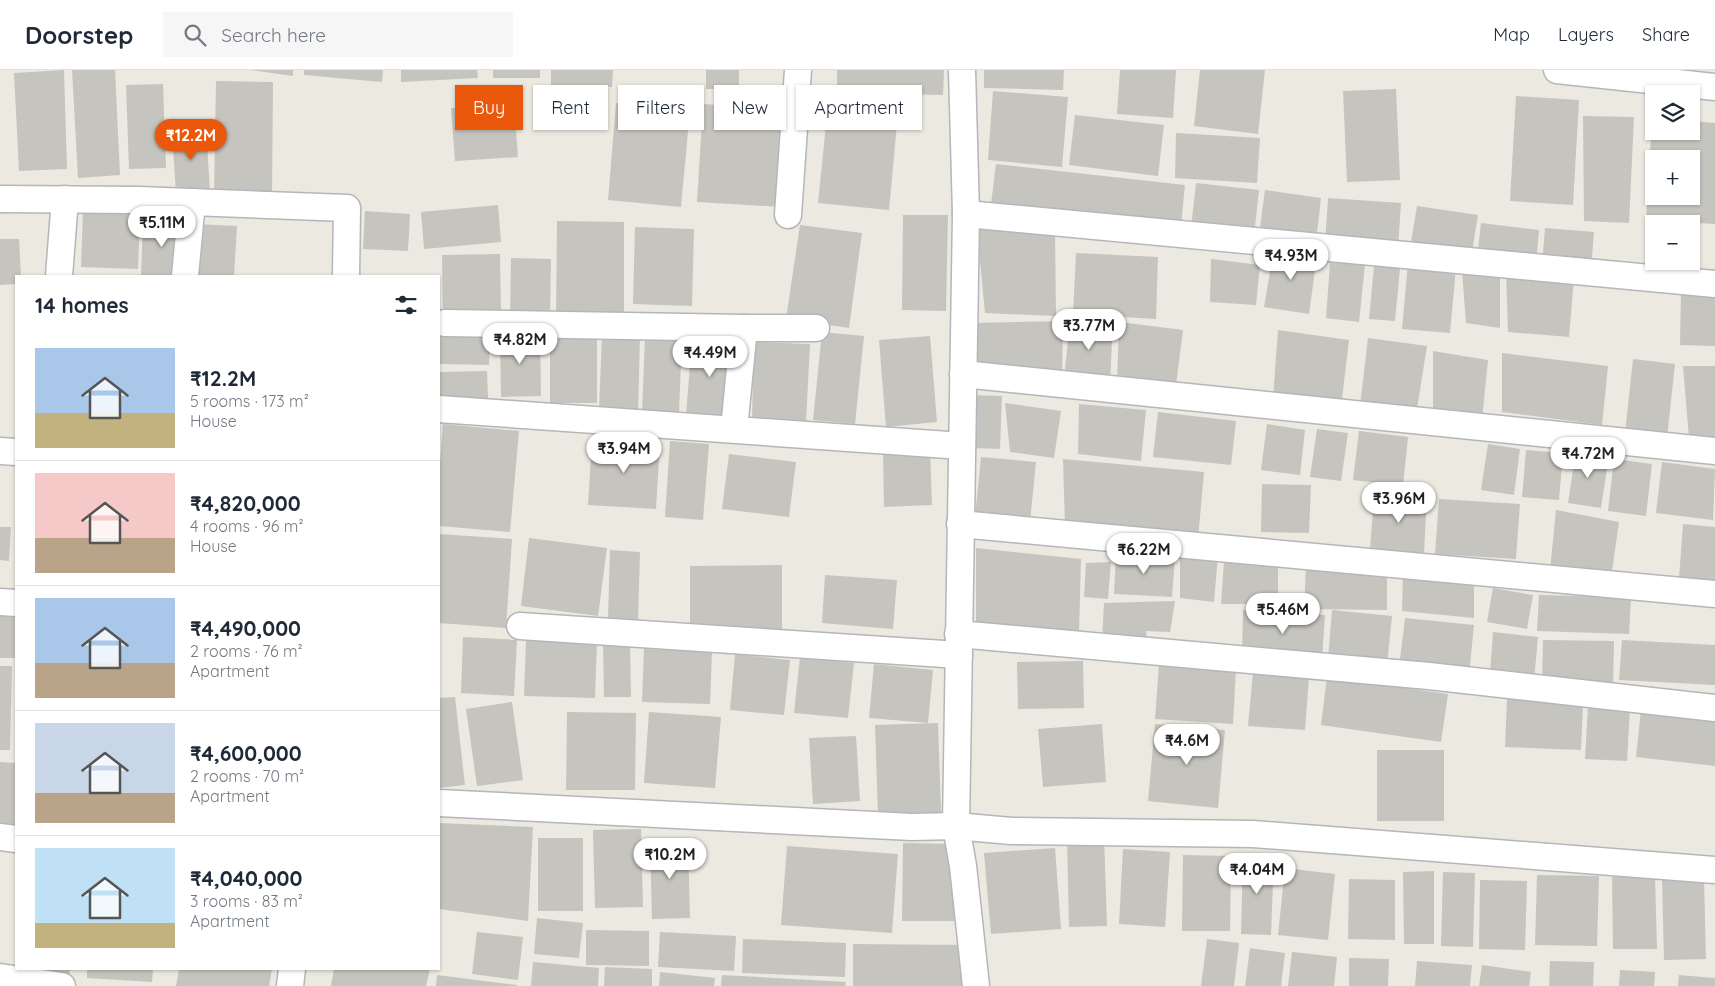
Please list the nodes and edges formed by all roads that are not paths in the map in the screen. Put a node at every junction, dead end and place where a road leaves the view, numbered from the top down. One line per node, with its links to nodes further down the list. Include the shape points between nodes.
1 (798, 70): 9 (street)
2 (962, 70): 8 (street)
3 (1557, 70): 4 (street)
4 (1715, 87)
5 (0, 199): 6 (street)
6 (65, 199): 7 (street); 10 (street)
7 (192, 202): 11 (street); 12 (street, via 348,208)
8 (966, 214): 13 (street); 17 (street)
9 (788, 215)
10 (59, 275)
11 (185, 275)
12 (346, 275)
13 (1715, 284)
14 (445, 323): 15 (street)
15 (744, 328): 16 (street); 19 (street)
16 (816, 328)
17 (963, 374): 20 (street); 22 (street)
18 (440, 409): 19 (street)
19 (734, 429): 20 (street)
20 (962, 446): 24 (street)
21 (0, 451): 23 (street)
22 (1715, 451)
23 (15, 452)
24 (960, 524): 25 (street); 29 (street)
25 (1715, 594)
26 (0, 602): 27 (street)
27 (15, 603)
28 (520, 626): 29 (street)
29 (958, 645): 30 (street, via 1429,676); 32 (street)
30 (1715, 708)
31 (440, 803): 32 (street, via 912,827)
32 (956, 826): 35 (street, via 1011,830 1253,834); 40 (street)
33 (0, 837): 34 (street)
34 (15, 839)
35 (1715, 870)
36 (292, 970): 39 (street)
37 (0, 977): 38 (street)
38 (62, 986)
39 (290, 986)
40 (976, 986)

